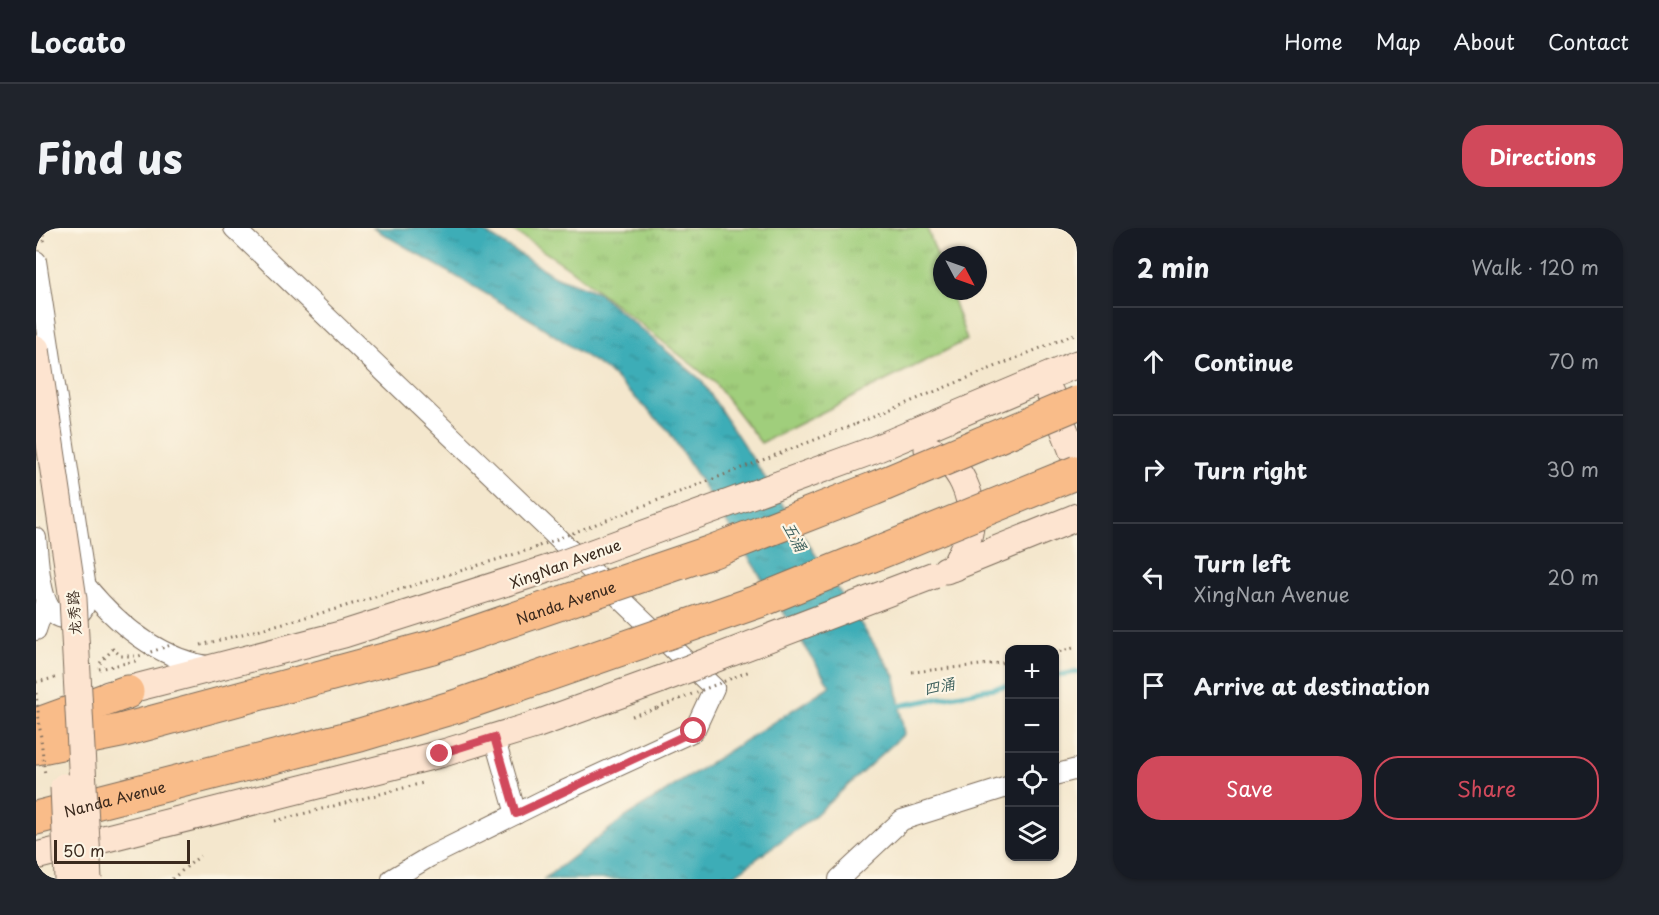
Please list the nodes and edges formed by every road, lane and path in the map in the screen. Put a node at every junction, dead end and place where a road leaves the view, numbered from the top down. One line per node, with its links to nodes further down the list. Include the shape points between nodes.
1 (234, 228): 37 (street, via 714,688 694,731)
2 (36, 261): 16 (street)
3 (1077, 333): 14 (path, bridge)
4 (36, 349): 43 (main road, 龙秀路, bridge, via 74,599)
5 (1077, 364): 6 (main road, XingNan Avenue)
6 (1044, 378): 8 (main road, XingNan Avenue); 10 (main road)
7 (1077, 403): 33 (highway, Nanda Avenue, bridge, via 711,552 432,647 120,731)
8 (897, 440): 14 (main road, XingNan Avenue, bridge); 15 (main road, via 940,453 967,490 973,508 969,535)
9 (36, 460): 42 (main road, 龙秀路, bridge, via 55,602)
10 (1077, 462)
11 (1077, 472): 38 (highway, Nanda Avenue, bridge, via 762,600 454,707 349,738)
12 (1077, 517): 15 (main road)
13 (36, 538): 17 (street)
14 (547, 557): 20 (path); 24 (main road, XingNan Avenue, via 344,634)
15 (944, 571): 32 (main road, bridge, via 659,680)
16 (86, 586): 17 (street, via 87,602 73,617 53,614); 20 (street, via 112,617 140,639)
17 (45, 603): 18 (street)
18 (36, 630)
19 (1077, 646): 21 (path)
20 (172, 648): 22 (path, bridge); 24 (street, via 198,665); 25 (path)
21 (1059, 651)
22 (121, 656)
23 (1005, 663): 26 (path)
24 (219, 668): 29 (main road, XingNan Avenue)
25 (91, 671)
26 (912, 672)
27 (58, 677): 28 (path)
28 (36, 682)
29 (127, 692): 30 (main road, XingNan Avenue); 31 (highway)
30 (36, 710)
31 (36, 725)
32 (494, 737): 37 (street); 39 (main road)
33 (36, 748)
34 (1077, 769): 35 (street)
35 (1059, 774)
36 (1005, 788): 41 (street, via 902,820)
37 (516, 814): 45 (street, via 429,856)
38 (36, 818)
39 (36, 856)
40 (200, 856): 44 (path)
41 (846, 876)
42 (69, 879)
43 (88, 879)
44 (172, 879)
45 (392, 879)

